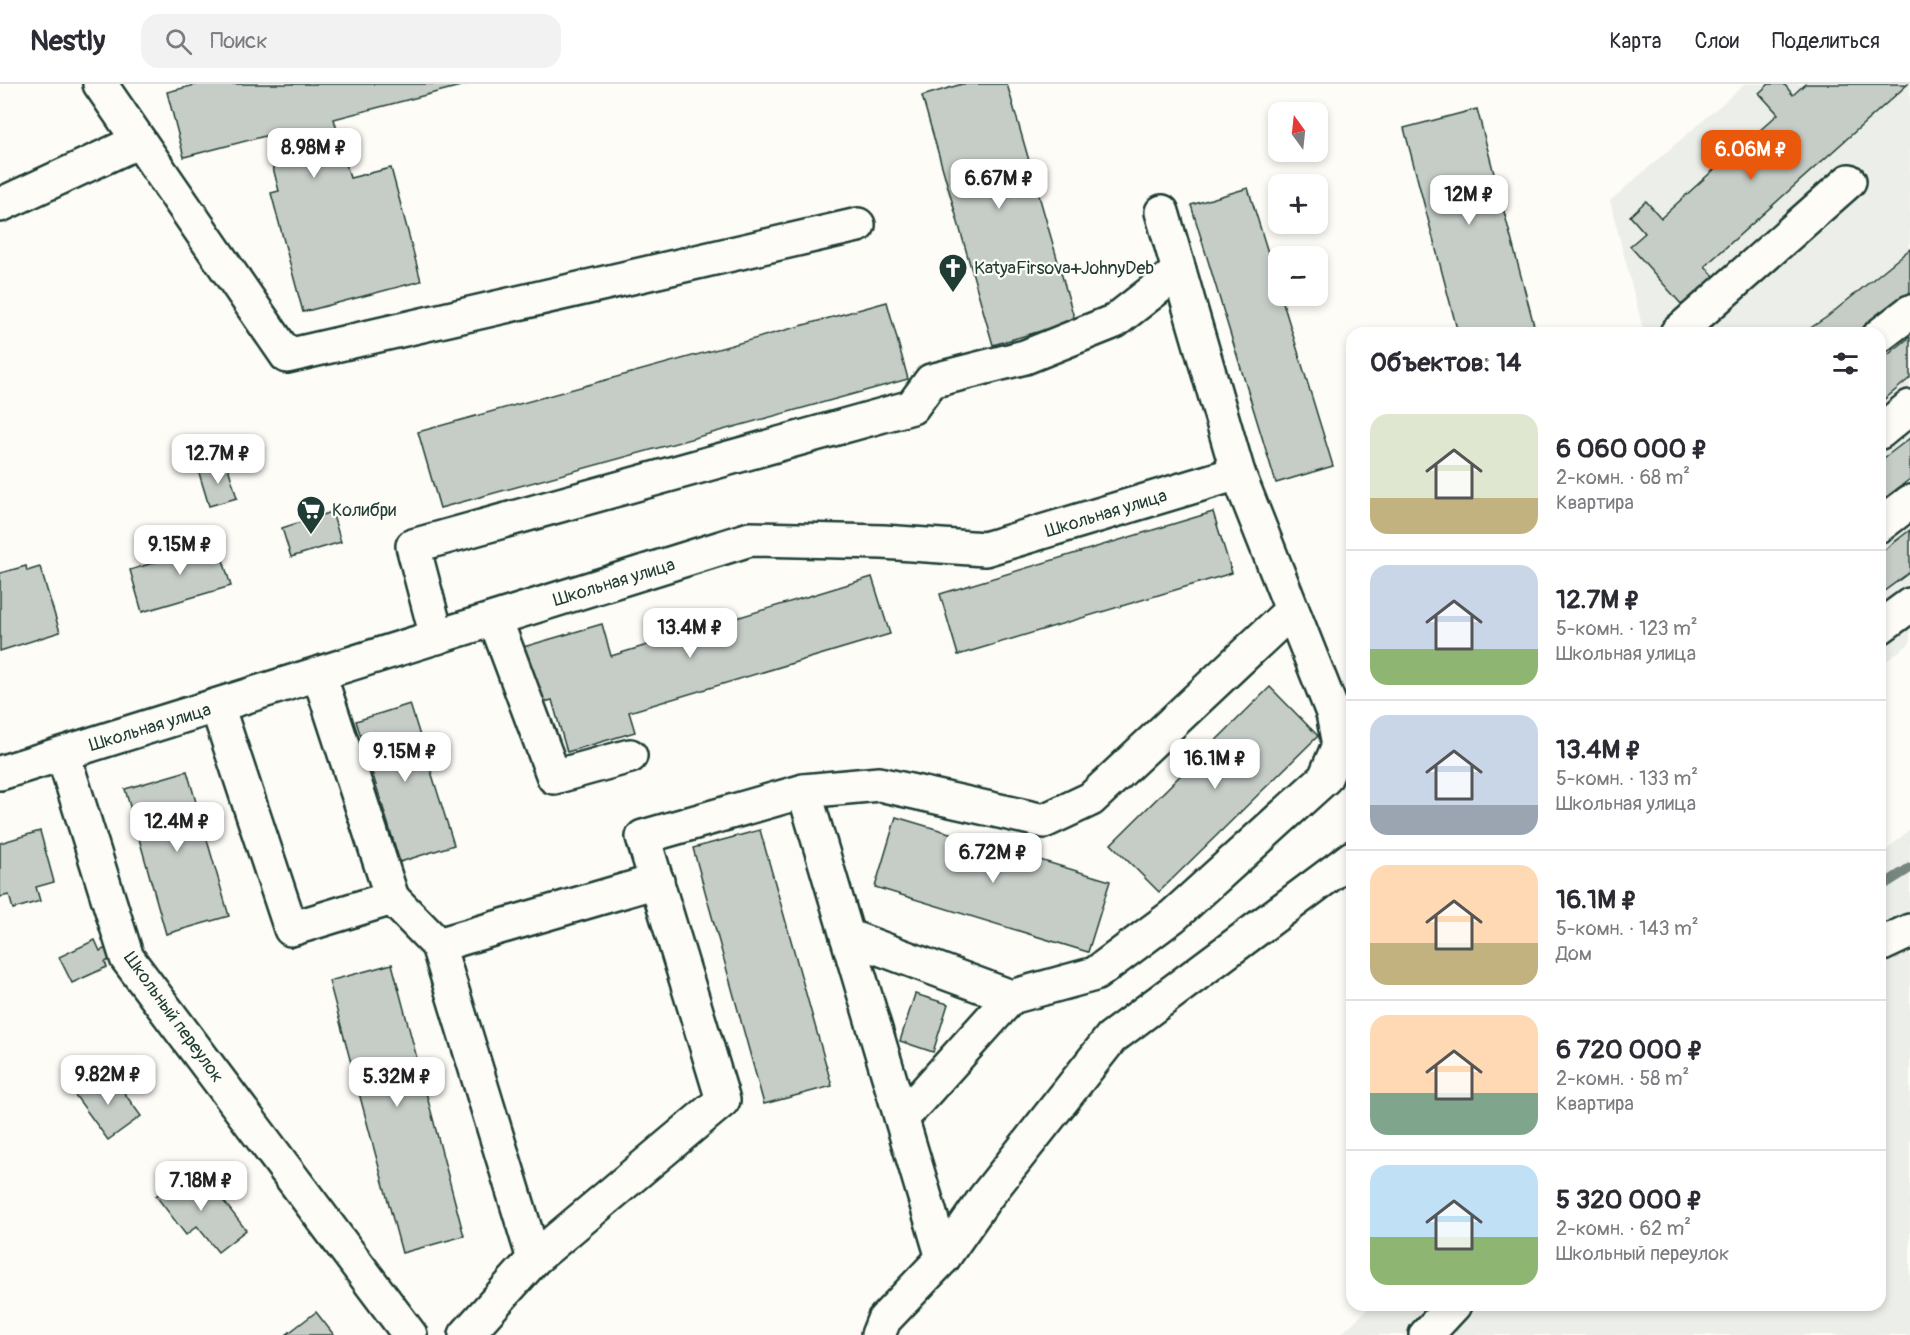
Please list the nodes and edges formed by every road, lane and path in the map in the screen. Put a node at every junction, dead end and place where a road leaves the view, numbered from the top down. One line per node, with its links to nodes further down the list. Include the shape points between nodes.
1 (100, 84): 2 (street)
2 (139, 141): 4 (street); 6 (street, via 287,357)
3 (1850, 181): 9 (street)
4 (0, 205)
5 (1162, 213): 7 (street)
6 (858, 225)
7 (1179, 271): 13 (street); 20 (street, via 1114,321 1025,357 931,381 912,407 413,546)
8 (1910, 312): 10 (street)
9 (1684, 327)
10 (1886, 330)
11 (1910, 407): 12 (street)
12 (1886, 427)
13 (1238, 472): 17 (street); 18 (street, Школьная улица, via 985,549 883,542 750,540)
14 (1910, 502): 15 (street)
15 (1886, 520)
16 (1910, 605): 19 (street)
17 (1293, 610): 26 (street, via 1091,799 1044,821 879,784); 34 (street, via 1333,713 1339,745 1325,778 1173,916 1095,974)
18 (495, 619): 20 (street, Школьная улица); 24 (street, via 554,777)
19 (1886, 623)
20 (437, 637): 21 (street, Школьная улица)
21 (319, 674): 22 (street, Школьная улица); 29 (street)
22 (217, 706): 23 (street, Школьная улица); 29 (street, via 291,928)
23 (63, 754): 25 (street, Школьная улица); 39 (street, Школьный переулок, via 127,958)
24 (630, 756)
25 (0, 773)
26 (804, 791): 28 (street, via 643,837); 31 (street)
27 (1346, 862): 36 (street, via 1111,1038)
28 (657, 881): 33 (street); 37 (street, via 723,1100)
29 (392, 897): 33 (street)
30 (1910, 931): 32 (street)
31 (847, 936): 34 (street); 35 (street)
32 (1886, 942)
33 (438, 945): 37 (street)
34 (1011, 997): 35 (street)
35 (902, 1118): 36 (street)
36 (942, 1258): 41 (street, via 884,1320)
37 (534, 1259): 40 (street)
38 (1448, 1311): 42 (street)
39 (410, 1335)
40 (466, 1335)
41 (878, 1335)
42 (1426, 1335)

